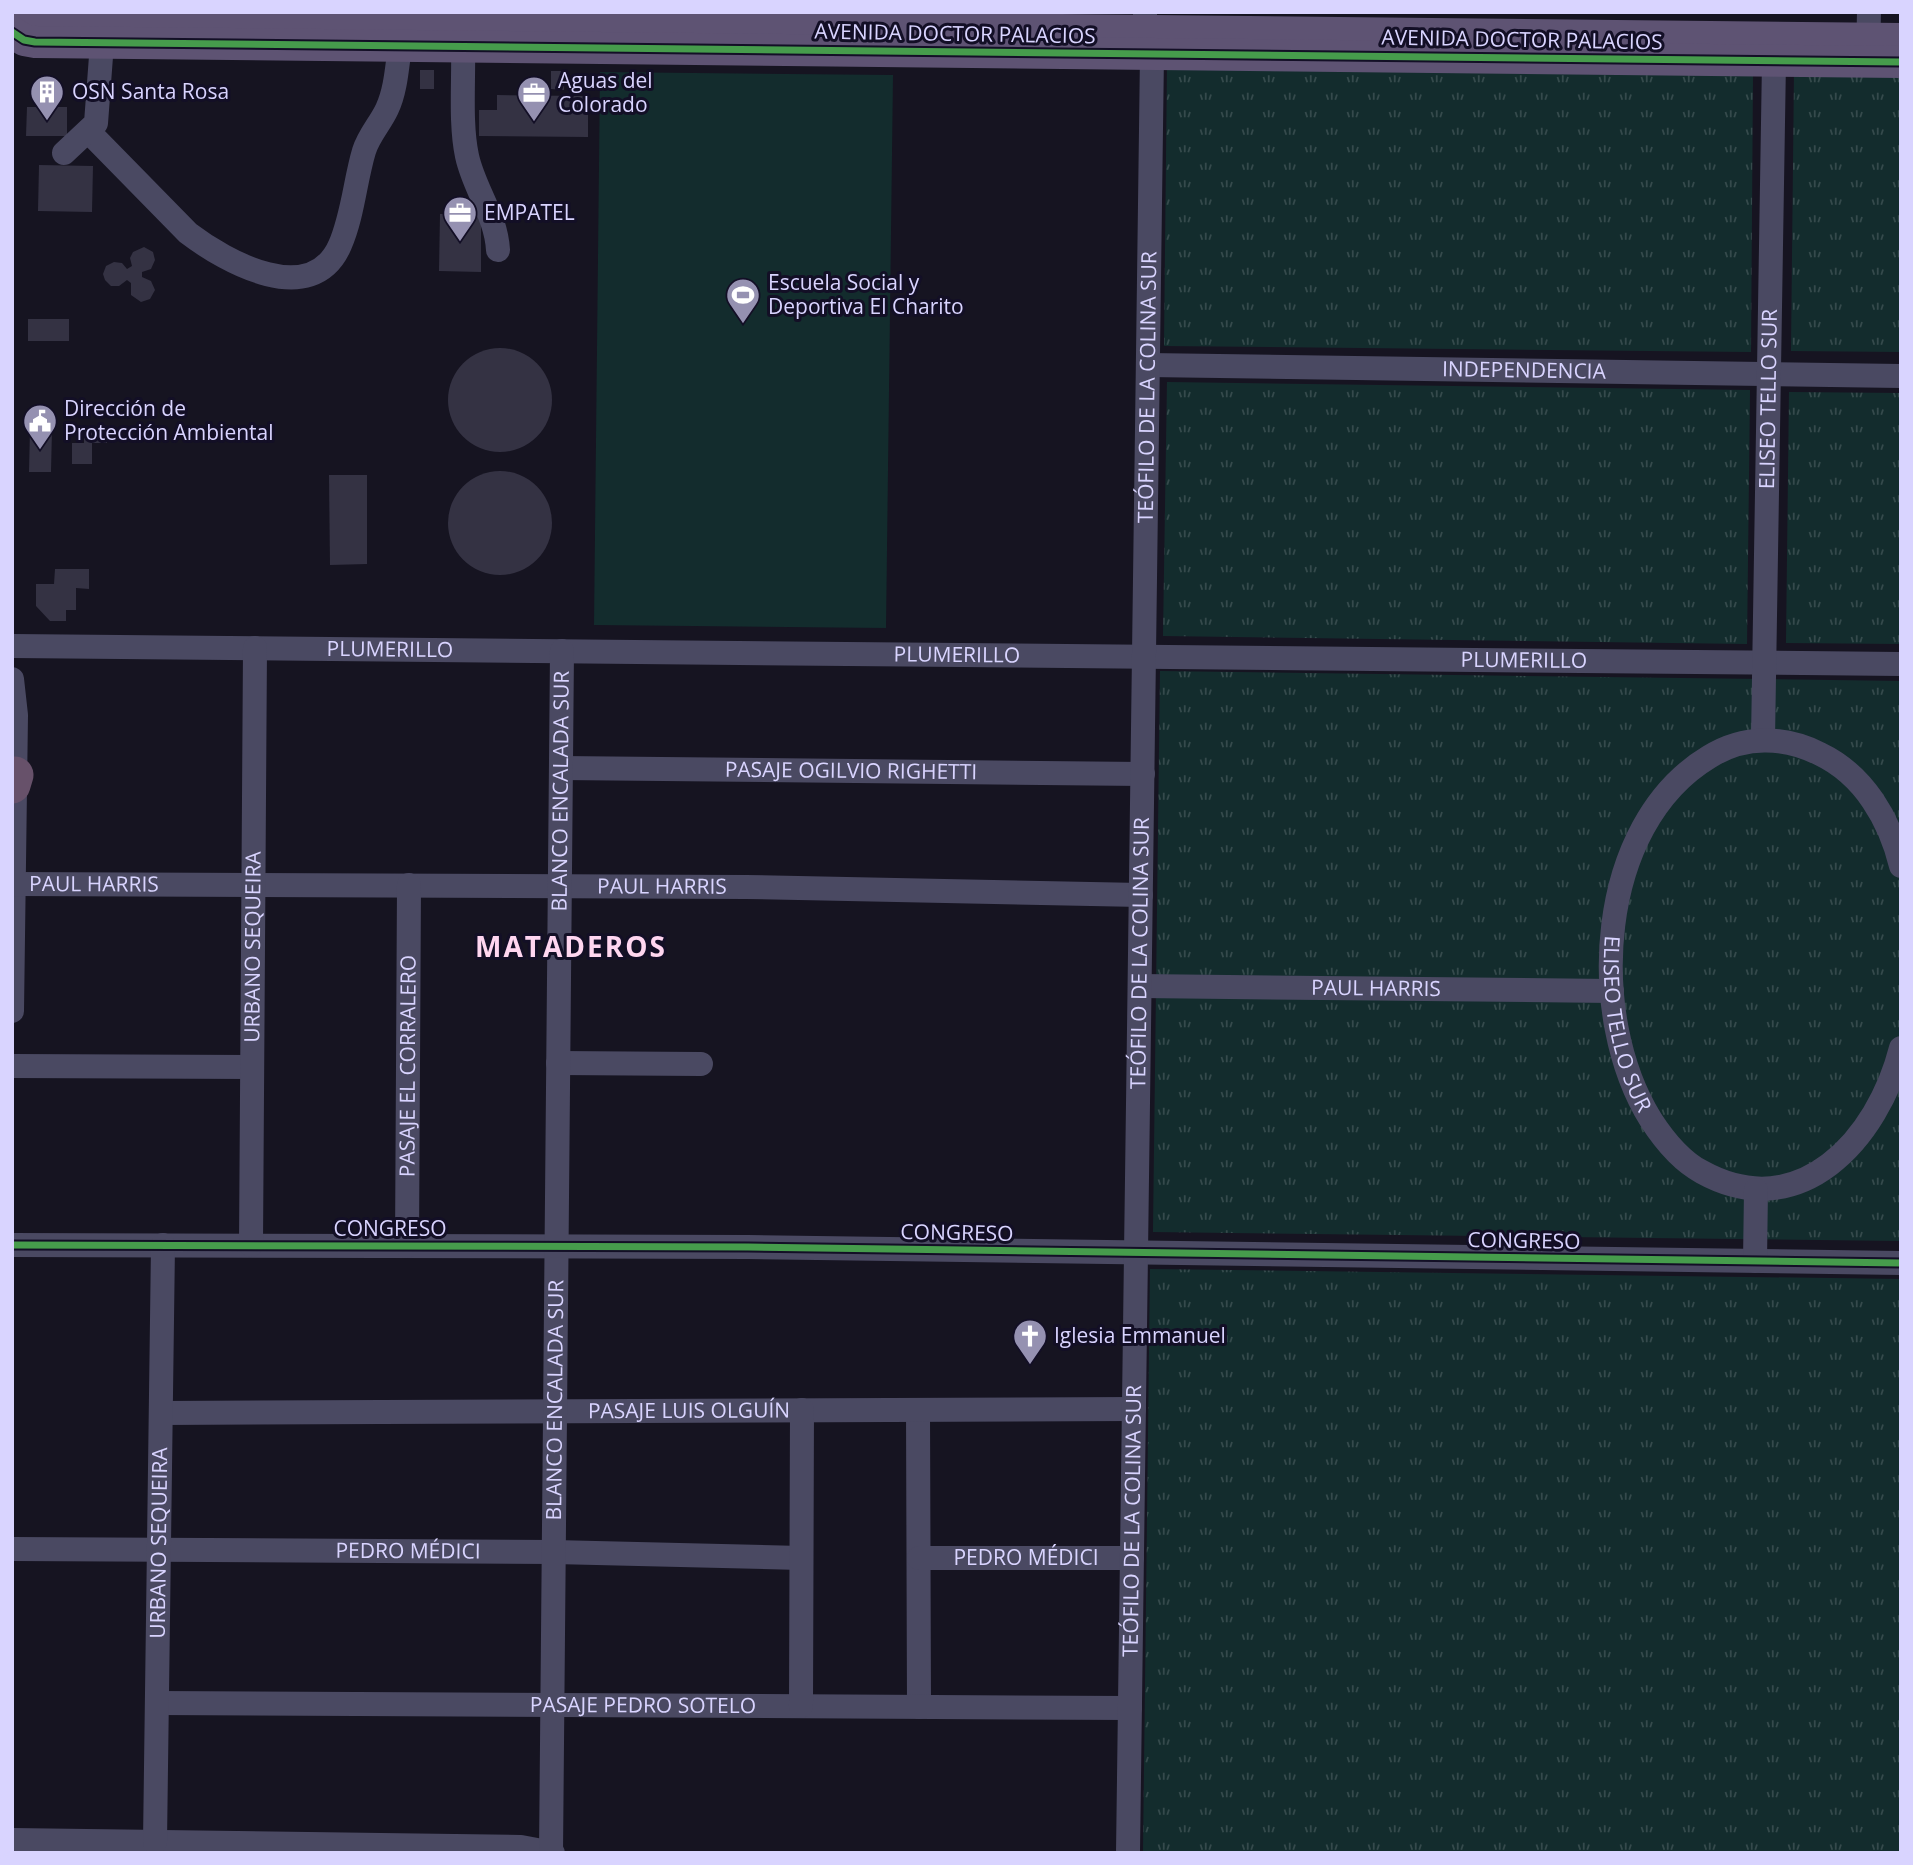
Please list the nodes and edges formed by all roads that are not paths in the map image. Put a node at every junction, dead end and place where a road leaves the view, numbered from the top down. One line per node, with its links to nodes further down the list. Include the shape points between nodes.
1 (215, 26): 2 (main road, AVENIDA DOCTOR PALACIOS, via 36,19); 3 (main road, AVENIDA DOCTOR PALACIOS); 8 (main road, AVENIDA DOCTOR PALACIOS)
2 (12, 31): 8 (main road, AVENIDA DOCTOR PALACIOS, via 32,42)
3 (413, 32): 4 (main road, AVENIDA DOCTOR PALACIOS); 9 (main road, AVENIDA DOCTOR PALACIOS); 12 (street, via 391,98 364,151 341,243 327,264 304,276 270,276 205,245)
4 (1148, 32): 5 (main road, AVENIDA DOCTOR PALACIOS); 9 (main road, AVENIDA DOCTOR PALACIOS); 15 (street, TEÓFILO DE LA COLINA SUR)
5 (1507, 35): 6 (main road, AVENIDA DOCTOR PALACIOS); 10 (main road, AVENIDA DOCTOR PALACIOS)
6 (1869, 38): 7 (main road, AVENIDA DOCTOR PALACIOS); 10 (main road, AVENIDA DOCTOR PALACIOS); 11 (main road, AVENIDA DOCTOR PALACIOS)
7 (1901, 39)
8 (102, 43): 12 (street, via 97,118)
9 (463, 47): 14 (street, via 466,149 494,224)
10 (1774, 61): 16 (street, ELISEO TELLO SUR)
11 (1901, 62)
12 (89, 132): 13 (street)
13 (64, 153)
14 (498, 250)
15 (1148, 365): 16 (street, INDEPENDENCIA); 21 (street, TEÓFILO DE LA COLINA SUR)
16 (1769, 374): 17 (street, INDEPENDENCIA); 22 (street, ELISEO TELLO SUR)
17 (1901, 376)
18 (12, 646): 19 (street, PLUMERILLO)
19 (255, 648): 20 (street, PLUMERILLO); 31 (street, URBANO SEQUEIRA)
20 (562, 651): 21 (street, PLUMERILLO); 26 (street, BLANCO ENCALADA SUR)
21 (1144, 657): 22 (street, PLUMERILLO); 27 (street, TEÓFILO DE LA COLINA SUR)
22 (1765, 663): 23 (street, PLUMERILLO); 25 (street, ELISEO TELLO SUR)
23 (1901, 664)
24 (12, 679): 28 (street)
25 (1763, 739): 29 (street, ELISEO TELLO SUR, via 1808,748 1848,772 1881,814); 36 (street, ELISEO TELLO SUR, via 1739,743 1697,764 1678,780 1648,820 1620,887 1612,935)
26 (561, 768): 27 (street, PASAJE OGILVIO RIGHETTI); 33 (street, BLANCO ENCALADA SUR)
27 (1143, 774): 34 (street, TEÓFILO DE LA COLINA SUR)
28 (14, 780): 30 (street)
29 (1901, 866)
30 (14, 884): 31 (street, PAUL HARRIS); 37 (street)
31 (253, 884): 32 (street, PAUL HARRIS); 42 (street, URBANO SEQUEIRA)
32 (409, 885): 33 (street, PAUL HARRIS); 47 (street, PASAJE EL CORRALERO)
33 (560, 886): 34 (street, PAUL HARRIS); 39 (street, BLANCO ENCALADA SUR)
34 (1141, 895): 35 (street, TEÓFILO DE LA COLINA SUR)
35 (1140, 986): 36 (street, PAUL HARRIS); 49 (street, TEÓFILO DE LA COLINA SUR)
36 (1612, 992): 43 (street, ELISEO TELLO SUR, via 1629,1077 1657,1129 1700,1171 1726,1184)
37 (12, 1012)
38 (1901, 1048): 43 (street, ELISEO TELLO SUR, via 1877,1111 1837,1159 1812,1177)
39 (558, 1063): 40 (street); 48 (street, BLANCO ENCALADA SUR)
40 (701, 1064)
41 (12, 1066): 42 (street)
42 (252, 1067): 46 (street, URBANO SEQUEIRA)
43 (1756, 1190): 50 (street)
44 (12, 1245): 45 (street, CONGRESO)
45 (163, 1245): 46 (street, CONGRESO); 56 (street, URBANO SEQUEIRA)
46 (251, 1245): 47 (street, CONGRESO)
47 (407, 1246): 48 (street, CONGRESO)
48 (556, 1247): 49 (street, CONGRESO); 55 (street, BLANCO ENCALADA SUR)
49 (1136, 1253): 50 (street, CONGRESO); 52 (street, TEÓFILO DE LA COLINA SUR)
50 (1755, 1261): 51 (street, CONGRESO)
51 (1901, 1263)
52 (1134, 1409): 54 (street, PASAJE LUIS OLGUÍN); 62 (street, TEÓFILO DE LA COLINA SUR)
53 (802, 1410): 54 (street, PASAJE LUIS OLGUÍN); 55 (street, PASAJE LUIS OLGUÍN); 60 (street)
54 (918, 1410): 61 (street)
55 (555, 1411): 56 (street, PASAJE LUIS OLGUÍN); 59 (street, BLANCO ENCALADA SUR)
56 (161, 1413): 58 (street, URBANO SEQUEIRA)
57 (12, 1549): 58 (street, PEDRO MÉDICI)
58 (159, 1550): 59 (street, PEDRO MÉDICI); 63 (street, URBANO SEQUEIRA)
59 (554, 1552): 60 (street, PEDRO MÉDICI); 64 (street, BLANCO ENCALADA SUR)
60 (801, 1558): 65 (street)
61 (919, 1558): 62 (street, PEDRO MÉDICI); 66 (street)
62 (1132, 1558): 67 (street, TEÓFILO DE LA COLINA SUR)
63 (157, 1703): 64 (street, PASAJE PEDRO SOTELO); 69 (street, URBANO SEQUEIRA)
64 (552, 1705): 65 (street, PASAJE PEDRO SOTELO); 71 (street, BLANCO ENCALADA SUR)
65 (800, 1706): 66 (street, PASAJE PEDRO SOTELO)
66 (919, 1707): 67 (street, PASAJE PEDRO SOTELO)
67 (1130, 1708): 72 (street, TEÓFILO DE LA COLINA SUR)
68 (12, 1840): 69 (street)
69 (155, 1842): 70 (street)
70 (281, 1848): 71 (street, via 521,1847)
71 (552, 1853)
72 (1128, 1853)

